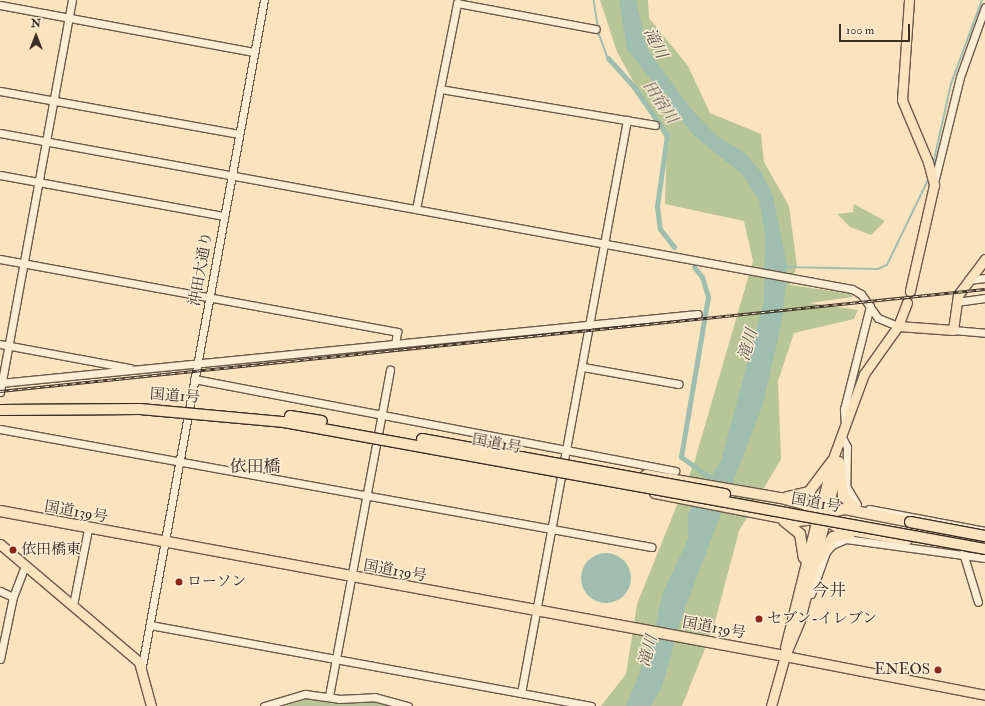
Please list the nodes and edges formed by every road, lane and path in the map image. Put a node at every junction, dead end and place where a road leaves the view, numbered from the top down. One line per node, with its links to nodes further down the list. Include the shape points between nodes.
1 (72, 0): 6 (street)
2 (264, 0): 8 (street, 沖田大通り)
3 (908, 0): 20 (main road, via 902,100 928,162)
4 (0, 5): 6 (street)
5 (985, 6): 20 (street, via 960,77)
6 (69, 18): 8 (street); 11 (street)
7 (596, 29): 9 (street, via 457,3)
8 (254, 52): 15 (street, 沖田大通り)
9 (440, 89): 12 (street); 21 (street)
10 (0, 90): 11 (street)
11 (54, 100): 15 (street); 16 (street)
12 (627, 120): 13 (street); 23 (street)
13 (655, 125)
14 (0, 133): 16 (street)
15 (239, 134): 18 (street, 沖田大通り)
16 (46, 141): 18 (street); 19 (street)
17 (0, 175): 19 (street)
18 (231, 175): 21 (street); 22 (street, 沖田大通り)
19 (40, 182): 22 (street); 26 (street)
20 (934, 185): 29 (main road)
21 (416, 209): 23 (street)
22 (224, 216): 30 (street, 沖田大通り)
23 (604, 243): 34 (street, via 852,289 861,294); 36 (street)
24 (0, 259): 26 (street)
25 (985, 259): 28 (main road)
26 (24, 263): 30 (street); 42 (street)
27 (985, 278): 28 (street)
28 (968, 280): 33 (main road)
29 (910, 291)
30 (209, 297): 41 (street, via 397,332); 43 (street, 沖田大通り)
31 (985, 298): 33 (street)
32 (907, 302): 37 (main road)
33 (956, 302): 38 (main road)
34 (870, 306): 37 (street, via 878,318); 45 (street)
35 (698, 314): 36 (street)
36 (590, 325): 41 (street); 44 (street)
37 (898, 326): 38 (main road); 48 (main road)
38 (953, 330): 39 (street)
39 (985, 333)
40 (0, 344): 42 (street)
41 (395, 344): 43 (street)
42 (8, 345): 46 (street); 50 (street)
43 (197, 363): 46 (street); 49 (street, 沖田大通り)
44 (583, 367): 51 (street); 59 (street)
45 (854, 368): 48 (street); 56 (street, via 844,409)
46 (138, 370): 50 (street)
47 (390, 370): 55 (street)
48 (864, 374): 56 (main road)
49 (194, 379): 55 (street); 61 (street, 沖田大通り)
50 (1, 383): 52 (street)
51 (678, 384)
52 (0, 392)
53 (0, 403): 62 (highway, 国道1号, bridge, via 132,402 226,408 305,418)
54 (0, 410): 62 (highway, 国道1号, bridge, via 133,409 226,415 305,425)
55 (382, 414): 59 (street); 64 (street)
56 (845, 427): 58 (main road)
57 (0, 429): 61 (street)
58 (840, 441): 60 (main road); 72 (street, via 847,447 846,486 861,507 961,528)
59 (567, 448): 63 (street); 71 (street)
60 (835, 461): 65 (highway, via 809,492); 67 (highway, via 844,496); 68 (main road)
61 (179, 462): 64 (street); 77 (street, 沖田大通り)
62 (570, 469): 65 (highway, bridge); 69 (highway, bridge, via 673,498); 75 (highway, 国道1号, bridge); 79 (highway, 国道1号, bridge)
63 (675, 471)
64 (366, 496): 71 (street); 84 (street)
65 (781, 498): 68 (highway)
66 (0, 511): 70 (highway, 国道139号)
67 (858, 511): 68 (highway, via 845,509); 74 (highway, bridge)
68 (822, 516): 69 (highway, via 798,521); 73 (highway, via 839,528); 85 (highway)
69 (777, 517): 85 (highway, via 794,527 803,542)
70 (88, 529): 77 (highway, 国道139号); 89 (street)
71 (552, 530): 78 (street); 90 (street)
72 (985, 530)
73 (860, 533): 81 (highway); 85 (highway, via 833,537)
74 (985, 536)
75 (985, 542)
76 (0, 544): 83 (main road)
77 (165, 544): 84 (highway, 国道139号); 92 (street, 沖田大通り)
78 (651, 547)
79 (985, 549)
80 (963, 554): 82 (street); 88 (street); 91 (street, via 855,540 839,541 826,552)
81 (985, 554)
82 (985, 558)
83 (24, 568): 87 (street); 89 (main road)
84 (351, 578): 90 (highway, 国道139号); 94 (street)
85 (806, 578): 91 (highway); 93 (highway)
86 (0, 591): 87 (street)
87 (13, 597): 95 (street)
88 (978, 602)
89 (73, 606): 96 (main road)
90 (537, 612): 93 (highway, 国道139号); 97 (street)
91 (800, 620): 93 (highway)
92 (150, 625): 94 (street); 96 (street, 沖田大通り)
93 (785, 656): 98 (main road); 104 (main road)
94 (336, 659): 97 (street); 99 (street)
95 (0, 660)
96 (142, 666): 100 (main road)
97 (521, 693): 103 (street)
98 (985, 695)
99 (329, 696): 101 (street, via 305,694); 102 (street, via 374,697)
100 (150, 706)
101 (264, 706)
102 (408, 706)
103 (591, 706)
104 (772, 706)

